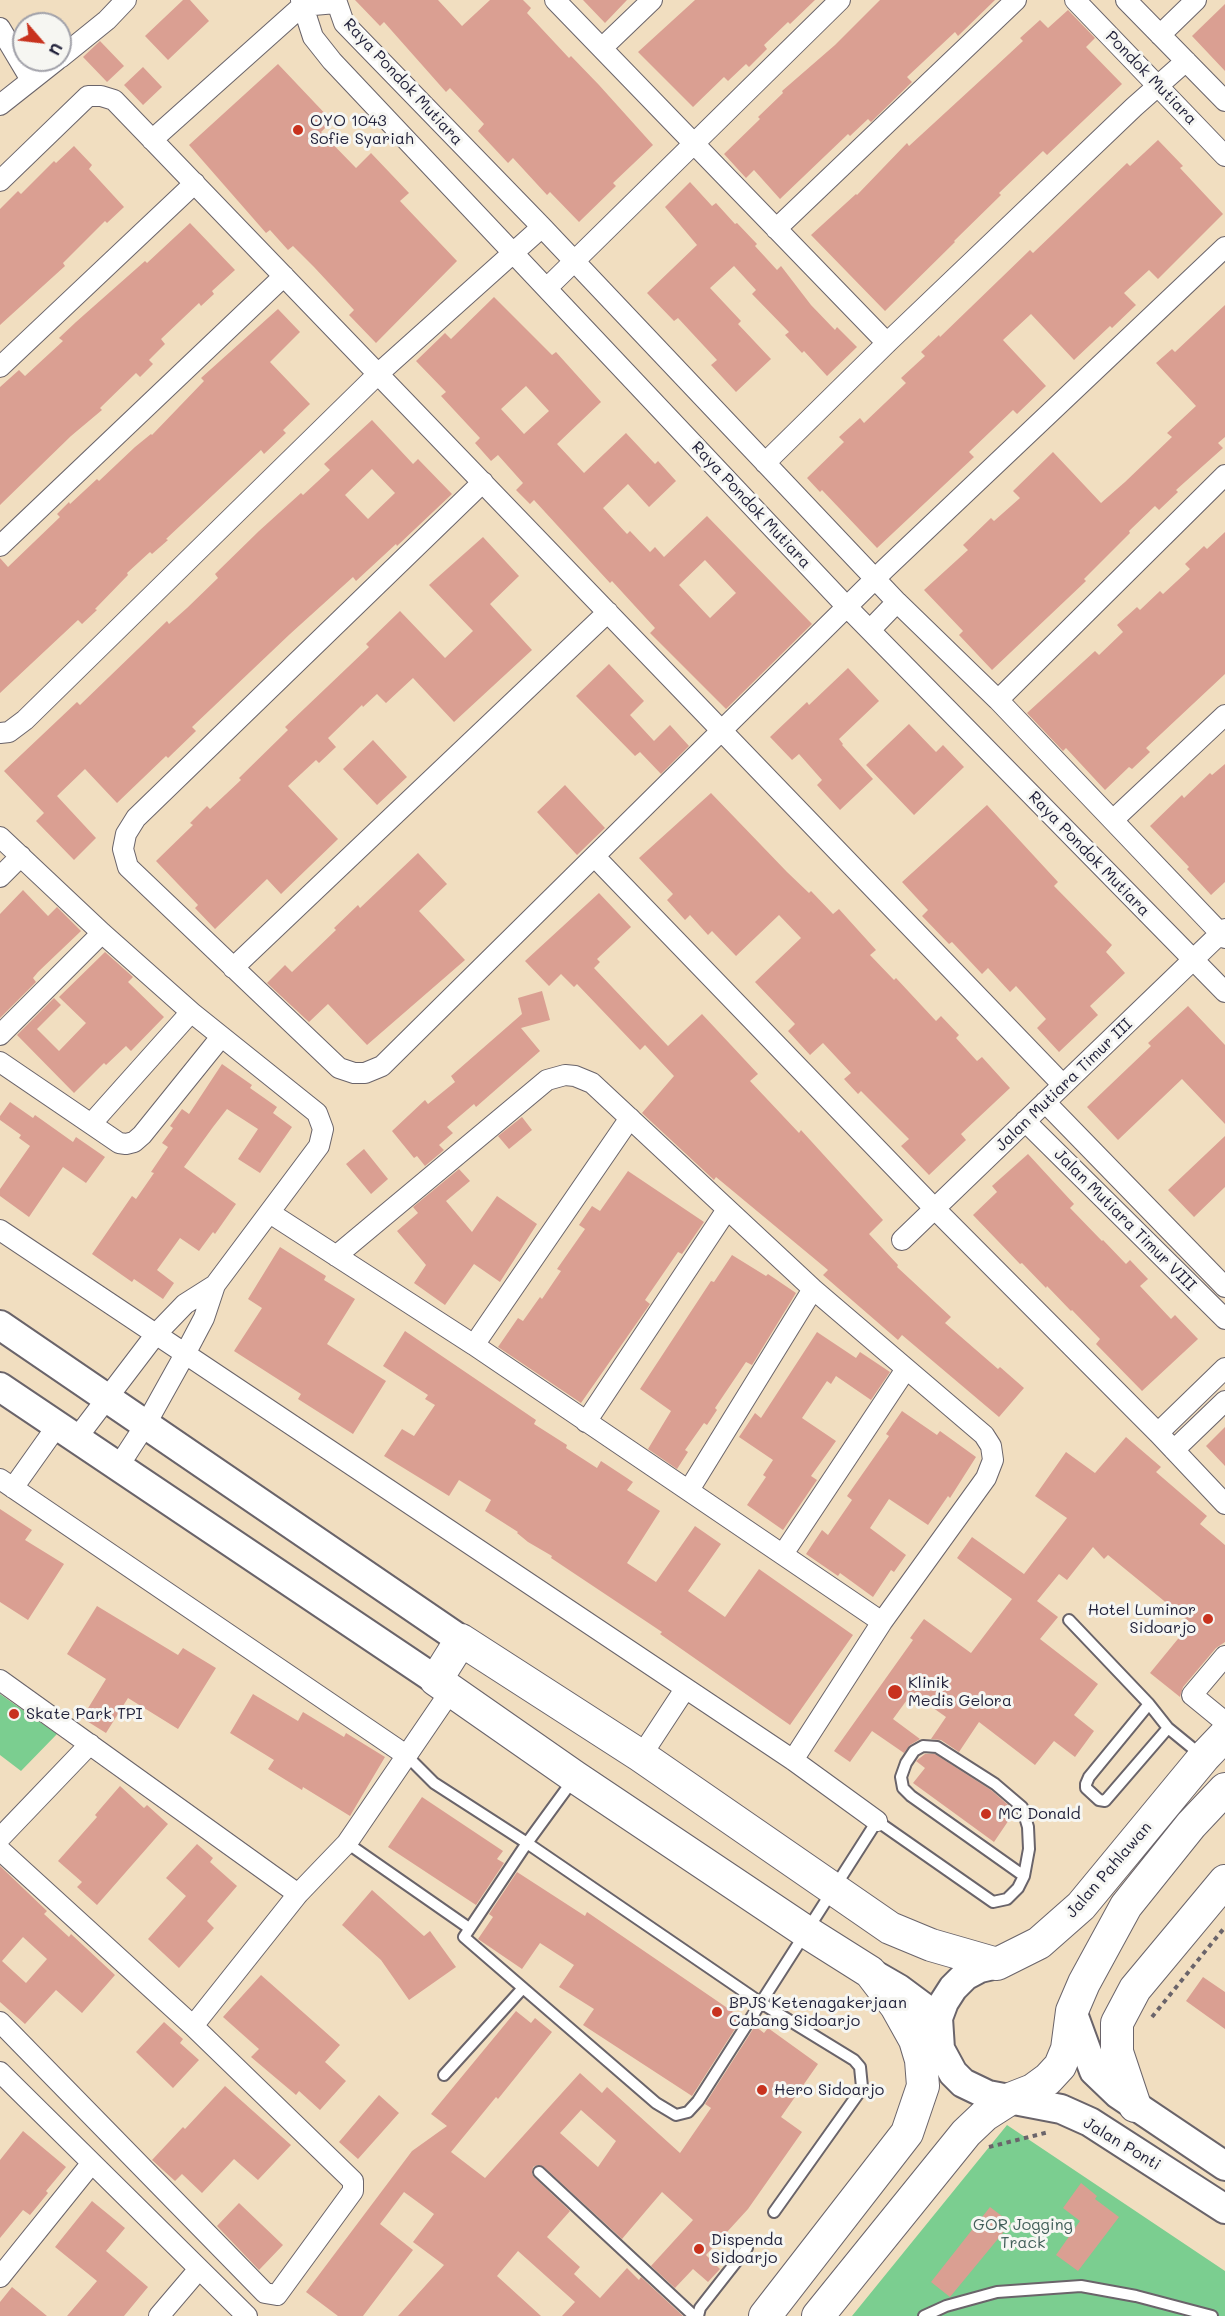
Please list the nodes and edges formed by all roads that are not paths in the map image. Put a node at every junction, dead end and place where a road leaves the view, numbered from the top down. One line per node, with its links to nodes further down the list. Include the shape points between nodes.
1 (126, 0): 13 (street)
2 (555, 0): 14 (street)
3 (652, 0): 14 (street)
4 (840, 0): 22 (street)
5 (1016, 0): 27 (street)
6 (1076, 0): 18 (street, Pondok Mutiara)
7 (1126, 0): 12 (street)
8 (1196, 0): 12 (street)
9 (336, 1): 10 (street); 26 (street, Raya Pondok Mutiara, via 344,23)
10 (301, 3): 21 (street); 29 (street, Raya Pondok Mutiara, via 313,37 332,61)
11 (0, 28): 17 (street)
12 (1160, 35): 15 (street)
13 (72, 48)
14 (602, 48): 22 (street)
15 (1186, 61): 18 (street); 19 (street)
16 (41, 72): 17 (street)
17 (31, 80): 20 (street)
18 (1159, 85): 23 (street, Pondok Mutiara); 33 (street)
19 (1225, 101)
20 (0, 105)
21 (153, 140): 24 (street, via 114,100 88,96); 25 (street)
22 (694, 145): 27 (street); 30 (street)
23 (1225, 156)
24 (0, 181)
25 (195, 183): 31 (street); 34 (street)
26 (542, 227): 29 (street); 30 (street, Raya Pondok Mutiara)
27 (776, 229): 33 (street)
28 (1225, 247): 40 (street)
29 (514, 253): 32 (street, Raya Pondok Mutiara); 35 (street)
30 (574, 262): 32 (street); 36 (street, Raya Pondok Mutiara)
31 (284, 276): 35 (street); 39 (street)
32 (547, 288): 42 (street, Raya Pondok Mutiara)
33 (886, 343): 36 (street)
34 (0, 367)
35 (379, 373): 38 (street); 48 (street, via 25,720 9,732)
36 (765, 463): 40 (street, Raya Pondok Mutiara)
37 (1225, 475): 45 (street)
38 (483, 482): 43 (street); 57 (street, via 136,818 126,834 123,849 128,867)
39 (0, 546)
40 (875, 578): 41 (street, Raya Pondok Mutiara); 42 (street)
41 (897, 602): 44 (street); 45 (street, Raya Pondok Mutiara)
42 (847, 607): 44 (street, Raya Pondok Mutiara); 47 (street)
43 (608, 612): 47 (street); 57 (street)
44 (870, 630): 56 (street, Raya Pondok Mutiara)
45 (998, 700): 49 (street, Raya Pondok Mutiara)
46 (1225, 715): 49 (street)
47 (723, 731): 52 (street); 63 (street)
48 (0, 733)
49 (1113, 820): 55 (street, Raya Pondok Mutiara)
50 (0, 837): 51 (street)
51 (21, 856): 53 (street); 54 (street)
52 (595, 857): 57 (street, via 382,1066 365,1073 339,1068); 68 (street)
53 (0, 877)
54 (102, 933): 59 (street); 60 (street)
55 (1224, 934): 56 (street, Jalan Mutiara Timur III)
56 (1193, 960): 58 (street, Raya Pondok Mutiara); 63 (street, Jalan Mutiara Timur III)
57 (233, 968)
58 (1225, 992)
59 (191, 1012): 61 (street); 67 (street)
60 (0, 1035)
61 (221, 1037): 67 (street, via 134,1142 119,1143); 70 (street, via 317,1113 323,1129 319,1146)
62 (0, 1062): 67 (street)
63 (1063, 1085): 64 (street, Jalan Mutiara Timur III)
64 (1045, 1102): 66 (street, Jalan Mutiara Timur III); 75 (street, Jalan Mutiara Timur VIII)
65 (630, 1118): 69 (street); 73 (street, via 592,1083 565,1075 547,1080); 80 (street)
66 (1025, 1121): 68 (street, Jalan Mutiara Timur III); 77 (street, Jalan Mutiara Timur VIII)
67 (91, 1124)
68 (935, 1209): 72 (street, Jalan Mutiara Timur III); 90 (street)
69 (726, 1211): 76 (street); 87 (street)
70 (270, 1212): 73 (street); 74 (street)
71 (0, 1230): 79 (street)
72 (902, 1240)
73 (336, 1256): 80 (street)
74 (215, 1286): 79 (street, via 185,1304); 81 (street)
75 (1225, 1287)
76 (813, 1289): 83 (street); 94 (street)
77 (1225, 1319)
78 (0, 1325): 85 (main road)
79 (156, 1334): 81 (street); 85 (street)
80 (474, 1345): 87 (street)
81 (185, 1354): 88 (street); 103 (street)
82 (1225, 1368): 90 (street)
83 (906, 1369): 96 (street); 97 (street, via 984,1435 993,1460 986,1478)
84 (0, 1387): 89 (main road)
85 (106, 1397): 88 (main road); 89 (street)
86 (1225, 1401): 91 (street)
87 (586, 1422): 94 (street)
88 (146, 1424): 92 (street); 99 (main road)
89 (66, 1432): 92 (main road); 93 (street)
90 (1158, 1432): 91 (street)
91 (1174, 1450): 95 (street)
92 (117, 1467): 102 (main road)
93 (7, 1484): 109 (street)
94 (689, 1490): 96 (street)
95 (1225, 1504)
96 (783, 1554): 97 (street)
97 (878, 1619): 111 (street)
98 (1069, 1620): 104 (lane)
99 (461, 1640): 102 (main road); 110 (main road)
100 (1225, 1656): 105 (street, via 1192,1695)
101 (0, 1680): 108 (street)
102 (443, 1686): 109 (street); 113 (main road)
103 (686, 1689): 110 (street); 111 (street)
104 (1149, 1704): 106 (lane); 106 (lane, via 1089,1777 1086,1788 1105,1801)
105 (1225, 1722)
106 (1168, 1728): 112 (lane)
107 (1225, 1735): 112 (main road, Jalan Pahlawan)
108 (90, 1744): 116 (street); 123 (street)
109 (406, 1755): 117 (street); 118 (lane, via 434,1783)
110 (641, 1756): 122 (main road)
111 (788, 1757): 115 (street)
112 (1203, 1757): 126 (main road, Jalan Pahlawan, via 1081,1906 1039,1943)
113 (575, 1777): 118 (lane); 125 (main road)
114 (1225, 1789): 130 (main road, Jalan Pahlawan, via 1126,1906)
115 (877, 1821): 120 (lane, via 993,1902 1007,1899); 122 (lane)
116 (0, 1838)
117 (347, 1843): 123 (street); 124 (lane)
118 (527, 1843): 124 (lane); 129 (lane)
119 (0, 1850): 133 (street)
120 (1023, 1876): 120 (lane, via 903,1788 901,1777 914,1751 923,1746 938,1747 1022,1807 1029,1849)
121 (1225, 1881): 137 (main road, via 1136,1989 1117,2023 1117,2052)
122 (834, 1890): 125 (lane); 126 (main road, via 890,1928 931,1945)
123 (298, 1894): 133 (street)
124 (469, 1928): 128 (lane, via 464,1937)
125 (805, 1931): 127 (main road); 129 (lane)
126 (997, 1964): 131 (main road, Jalan Pahlawan, via 965,1976 944,2002)
127 (870, 1972): 131 (main road); 149 (main road, via 915,2040 923,2086 907,2133)
128 (524, 1988): 129 (lane, via 656,2103 676,2115 688,2112 698,2101); 135 (lane)
129 (761, 2003): 142 (lane, via 854,2060 862,2077 858,2094)
130 (1072, 2011): 136 (main road, Jalan Pahlawan, via 1067,2049 1060,2066 1033,2090); 137 (main road, via 1094,2071)
131 (939, 2018): 136 (main road, Jalan Pahlawan, via 940,2049 953,2073 975,2091)
132 (0, 2022): 133 (street, via 265,2293 277,2295 353,2191 353,2181)
133 (193, 2026)
134 (0, 2072): 138 (street)
135 (444, 2075)
136 (1010, 2099): 141 (main road, Jalan Ponti, via 1061,2109 1090,2122); 150 (main road, Jalan Pahlawan, via 966,2133)
137 (1135, 2106): 139 (main road)
138 (91, 2164): 144 (street); 145 (street)
139 (1225, 2166)
140 (539, 2172): 148 (lane)
141 (1225, 2209)
142 (774, 2212)
143 (747, 2248): 148 (lane)
144 (199, 2269): 146 (street); 147 (street)
145 (0, 2277)
146 (159, 2316)
147 (247, 2316)
148 (696, 2316)
149 (765, 2316)
150 (818, 2316)
151 (924, 2316): 152 (lane, via 997,2292 1081,2286)
152 (1212, 2316)

